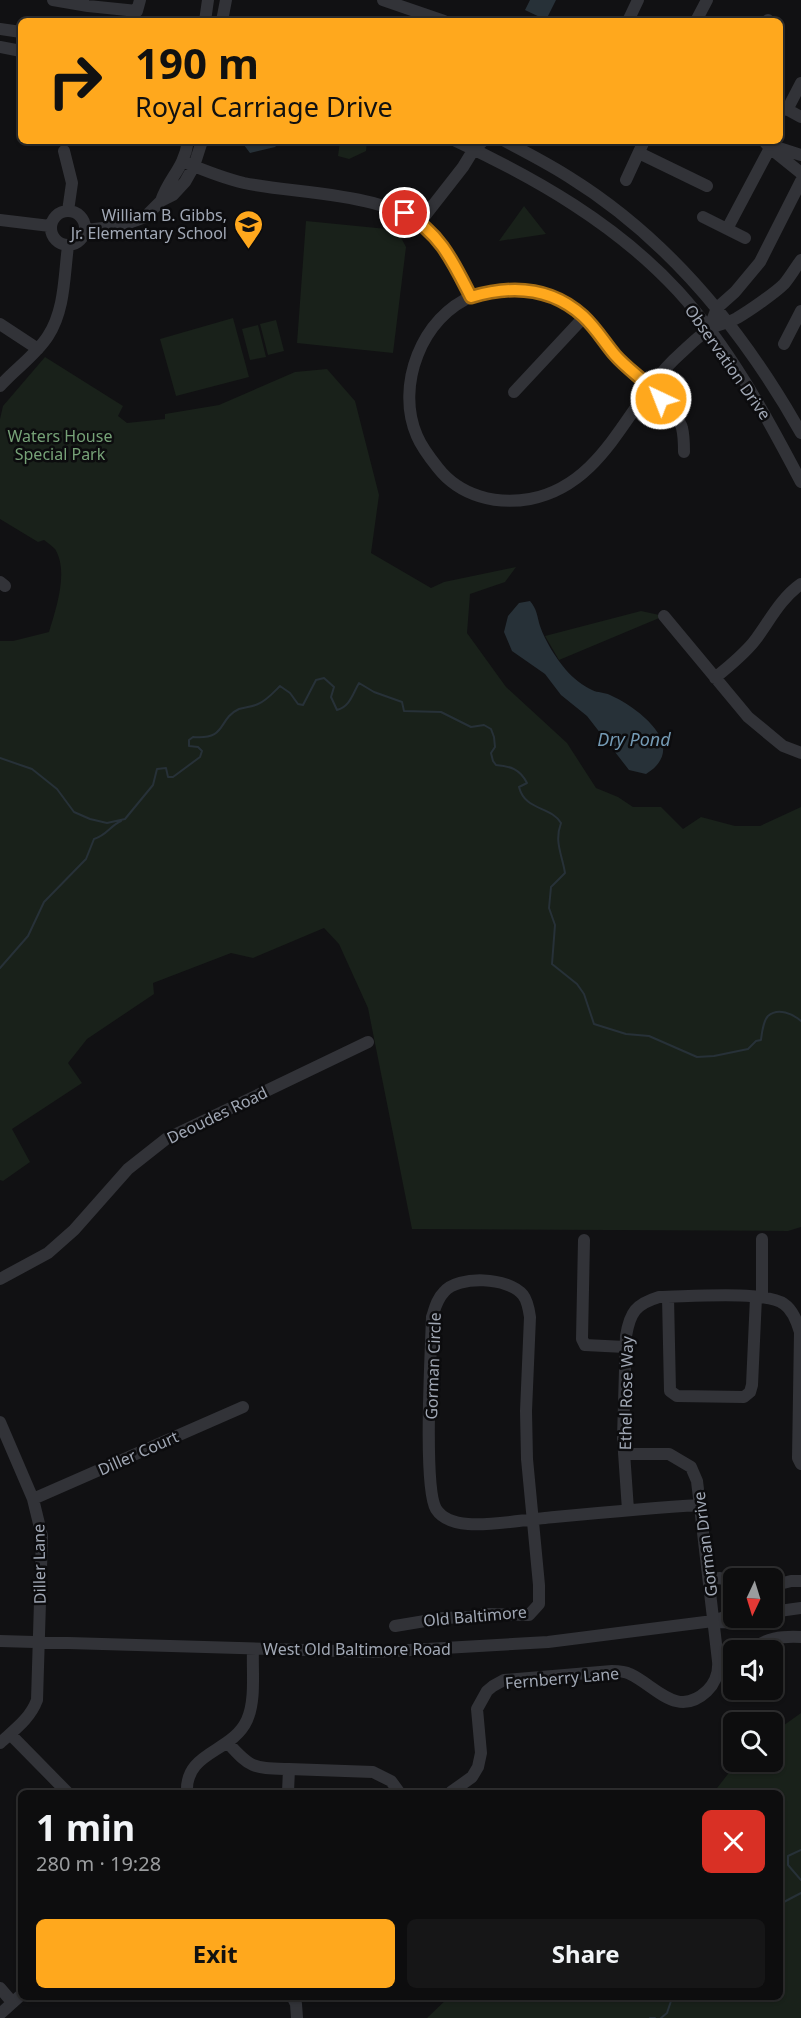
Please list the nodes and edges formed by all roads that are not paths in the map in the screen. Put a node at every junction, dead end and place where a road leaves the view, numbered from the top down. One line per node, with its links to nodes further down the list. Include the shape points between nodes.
1 (53, 0): 2 (street, via 137,11)
2 (140, 0)
3 (208, 0): 8 (street)
4 (226, 0): 9 (street)
5 (383, 0): 10 (street)
6 (638, 0): 11 (street)
7 (707, 0): 12 (street)
8 (206, 18)
9 (223, 18)
10 (435, 18)
11 (629, 18)
12 (698, 18)
13 (0, 28): 14 (street)
14 (18, 31)
15 (0, 47): 16 (street)
16 (18, 50)
17 (801, 83): 18 (street)
18 (784, 108): 19 (street)
19 (801, 117)
20 (188, 144): 29 (street)
21 (200, 144): 29 (street)
22 (477, 144): 37 (street); 50 (street, Observation Drive, via 591,216 678,291)
23 (510, 144): 45 (street, Observation Drive, via 570,177 645,233)
24 (643, 144): 27 (street)
25 (767, 145): 28 (street); 30 (street); 39 (street)
26 (64, 151): 34 (street, via 72,183)
27 (639, 153): 31 (street); 33 (street)
28 (801, 155)
29 (189, 164): 37 (street, via 244,183 389,206); 40 (street, via 185,182 145,217 120,226)
30 (801, 172)
31 (626, 180)
32 (801, 181): 45 (street, via 759,262)
33 (707, 186)
34 (68, 211): 38 (street, via 57,213); 40 (street, via 80,216)
35 (703, 217): 39 (street)
36 (0, 220): 38 (street)
37 (420, 222): 44 (street, via 447,251)
38 (51, 226): 42 (street, via 55,240)
39 (727, 229): 41 (street)
40 (86, 230): 42 (street, via 78,242)
41 (745, 238)
42 (68, 246): 52 (street, via 61,303)
43 (801, 260): 48 (street, via 783,285)
44 (471, 297): 47 (street, via 522,289 546,293); 54 (street, via 444,316 424,339 410,392 416,435 427,454 447,480 476,497 511,502 541,497 570,484 609,448)
45 (717, 308): 48 (street, Observation Drive); 50 (street)
46 (801, 310): 51 (street)
47 (584, 317): 54 (street, via 616,356); 55 (street)
48 (728, 322): 50 (street); 56 (street, Observation Drive)
49 (0, 324): 52 (street)
50 (709, 329): 54 (street); 58 (street, Observation Drive, via 762,407)
51 (784, 344)
52 (38, 349): 53 (street)
53 (0, 386)
54 (651, 386): 57 (street, via 682,426)
55 (514, 392)
56 (801, 433)
57 (684, 452)
58 (801, 482)
59 (801, 584): 61 (street, via 741,656)
60 (664, 616): 61 (street)
61 (715, 678): 62 (street, via 748,717 783,746)
62 (801, 753)
63 (368, 1042): 66 (street, Deoudes Road, via 166,1139 128,1168 74,1230 48,1253)
64 (762, 1239): 68 (street)
65 (584, 1240): 70 (street, via 582,1339 585,1345)
66 (0, 1279)
67 (668, 1297): 68 (street, Ethel Rose Way); 68 (street, via 670,1391 676,1396 744,1396 752,1385); 70 (street, Ethel Rose Way, via 646,1301 635,1309 629,1319)
68 (759, 1297): 69 (street, Ethel Rose Way, via 785,1304 795,1318)
69 (800, 1342): 74 (street, Ethel Rose Way)
70 (625, 1347): 73 (street, Ethel Rose Way)
71 (243, 1407): 75 (street, Diller Court)
72 (0, 1422): 75 (street, Diller Lane)
73 (624, 1454): 76 (street, Gorman Drive, via 669,1454 681,1460 691,1467 697,1481); 77 (street, Ethel Rose Way)
74 (801, 1464)
75 (33, 1499): 92 (street, Diller Lane, via 42,1536)
76 (700, 1505): 77 (street, Gorman Circle); 80 (street, Gorman Drive)
77 (628, 1510): 78 (street, Gorman Circle)
78 (533, 1519): 78 (street, Gorman Circle, via 470,1525 442,1516 435,1506 430,1455 432,1317 445,1290 459,1282 501,1282 515,1287 528,1308 527,1458); 88 (street, Old Baltimore, via 540,1597 529,1615 443,1617)
79 (723, 1579): 80 (street)
80 (709, 1581): 86 (street, Gorman Drive)
81 (801, 1581): 82 (street)
82 (783, 1583)
83 (801, 1608): 84 (street)
84 (783, 1610)
85 (723, 1618): 86 (street, West Old Baltimore Road)
86 (713, 1621): 87 (street, West Old Baltimore Road); 93 (street, West Old Baltimore Road, via 483,1647 374,1652); 95 (street, Fernberry Lane)
87 (723, 1622)
88 (395, 1626)
89 (801, 1637): 90 (street)
90 (767, 1640)
91 (0, 1641): 92 (street, West Old Baltimore Road)
92 (39, 1642): 93 (street, West Old Baltimore Road); 96 (street, Diller Lane, via 37,1700 26,1719)
93 (253, 1650): 98 (street, via 247,1719)
94 (723, 1660): 95 (street)
95 (718, 1661): 104 (street, Fernberry Lane, via 711,1687 687,1702 666,1698 627,1672 504,1680 487,1691 477,1709 481,1753 478,1767 472,1777)
96 (10, 1734): 97 (street, Diller Lane); 100 (street)
97 (0, 1743)
98 (228, 1743): 99 (street, via 246,1763); 101 (street, via 191,1769)
99 (289, 1769): 102 (street); 103 (street, via 373,1772 391,1781)
100 (65, 1790)
101 (187, 1790)
102 (288, 1790)
103 (398, 1790)
104 (454, 1790)
105 (0, 1988): 106 (street)
106 (16, 1998): 108 (street)
107 (294, 2000): 109 (street)
108 (0, 2014)
109 (297, 2018)

